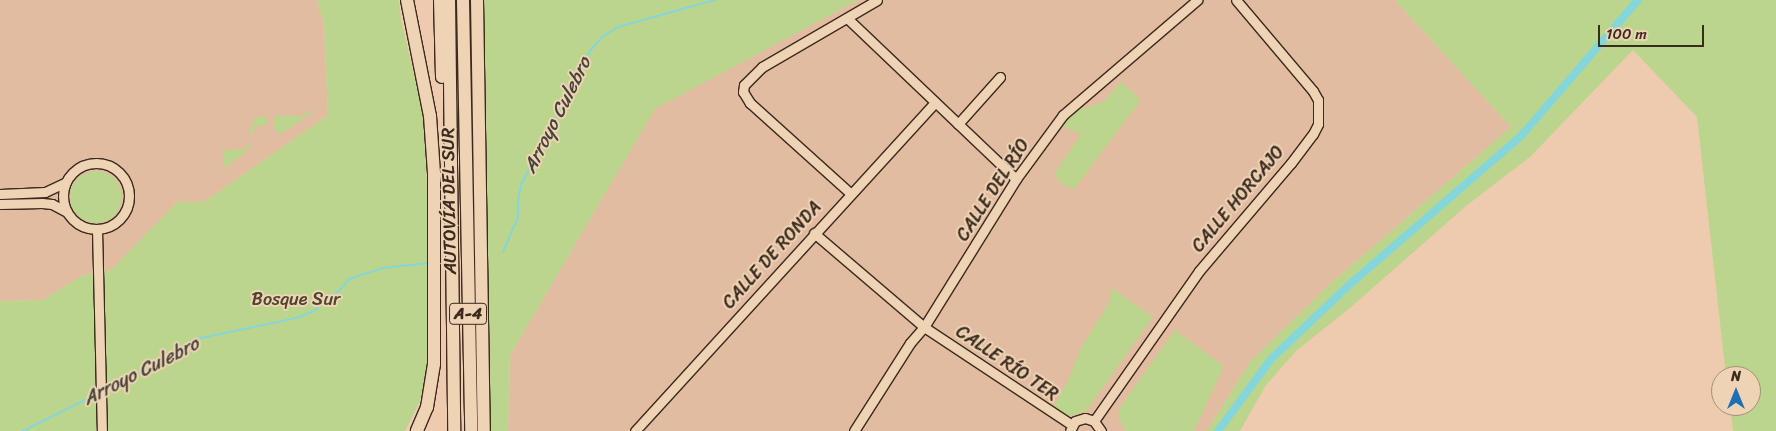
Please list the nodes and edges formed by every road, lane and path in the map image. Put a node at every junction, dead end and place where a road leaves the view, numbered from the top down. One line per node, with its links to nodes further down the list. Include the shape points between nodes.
1 (407, 0): 27 (highway, via 430,116 434,173 434,364 427,407)
2 (440, 0): 22 (highway, via 446,266)
3 (449, 0): 22 (highway, AUTOVÍA DEL SUR / A-4)
4 (464, 0): 29 (highway, AUTOVÍA DEL SUR / A-4)
5 (477, 0): 21 (highway)
6 (877, 0): 9 (street)
7 (1197, 0): 13 (street, CALLE DEL RÍO, via 1063,115)
8 (1236, 0): 24 (street, CALLE HORCAJO, via 1313,91 1318,100 1318,124 1291,163 1199,271)
9 (847, 18): 11 (street); 15 (street, via 762,67 747,81 743,92 750,103)
10 (1000, 77): 12 (street)
11 (934, 102): 12 (street); 15 (street, CALLE DE RONDA)
12 (958, 124): 13 (street)
13 (1016, 179): 23 (street, CALLE DEL RÍO)
14 (66, 182): 16 (street, via 45,192); 18 (street, via 63,198); 19 (street, via 78,168 96,162 114,167 124,177 128,187 128,206 116,222)
15 (850, 193): 20 (street, CALLE DE RONDA)
16 (0, 194)
17 (0, 204): 18 (street, via 52,204)
18 (67, 212): 19 (street, via 79,224)
19 (97, 229): 26 (street)
20 (814, 233): 23 (street, CALLE RÍO TER); 32 (street, CALLE DE RONDA)
21 (483, 287): 30 (highway); 31 (highway)
22 (453, 291): 28 (highway, AUTOVÍA DEL SUR / A-4)
23 (924, 327): 25 (street, CALLE RÍO TER); 33 (street, CALLE DEL RÍO, via 910,343)
24 (1094, 421): 25 (street, via 1080,419); 34 (street)
25 (1071, 428)
26 (102, 431)
27 (417, 431)
28 (454, 431)
29 (471, 431)
30 (476, 431)
31 (484, 431)
32 (635, 431)
33 (854, 431)
34 (1100, 431)

